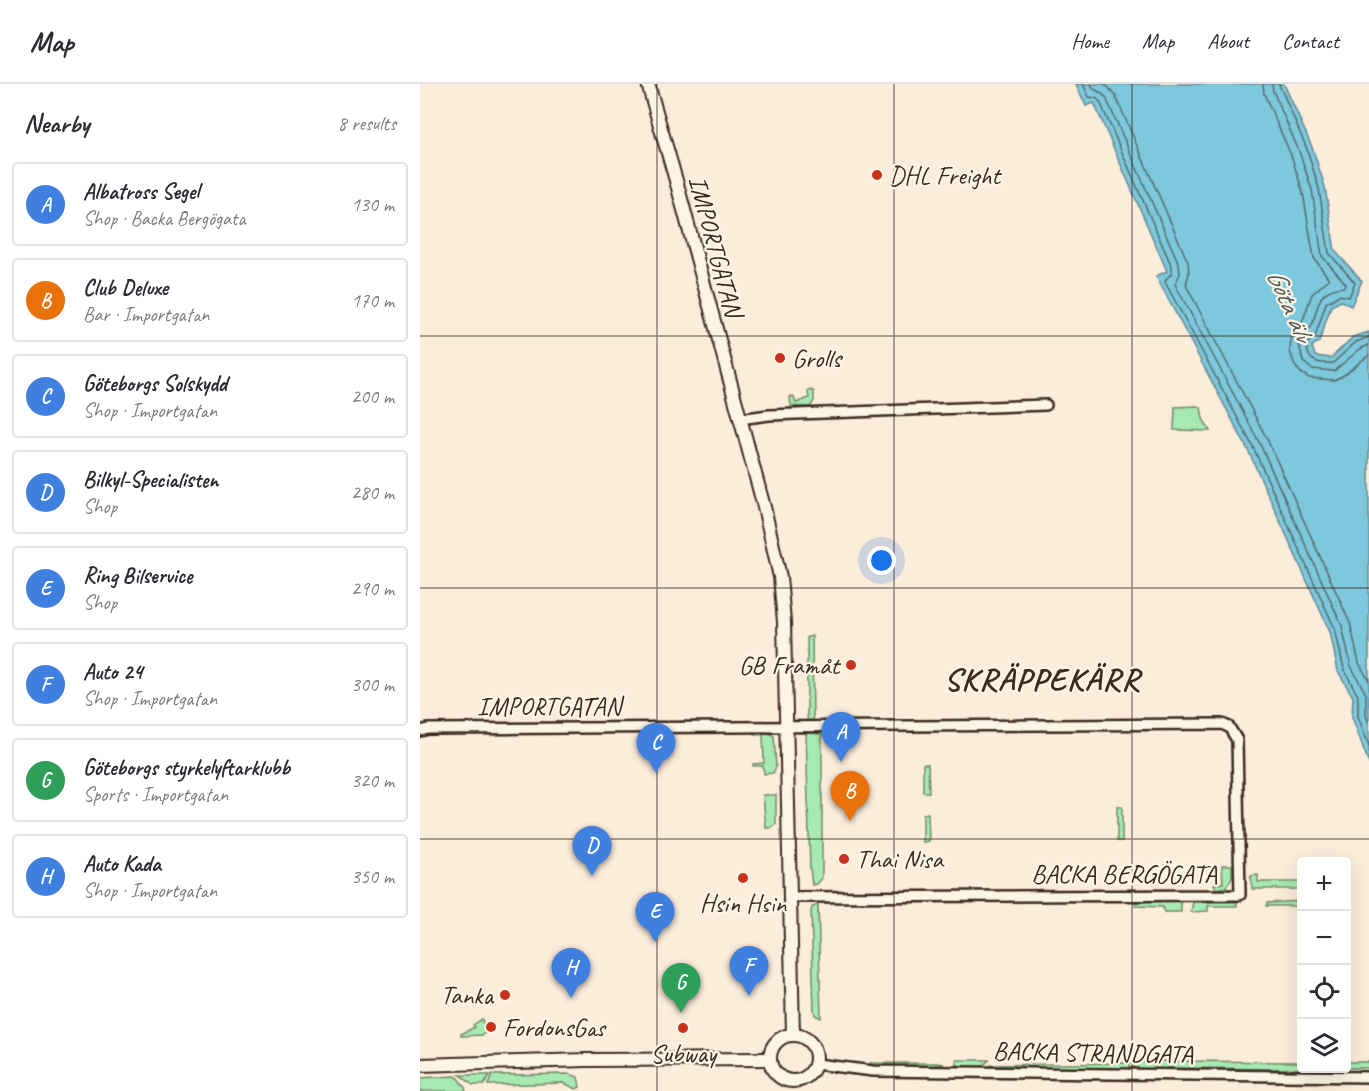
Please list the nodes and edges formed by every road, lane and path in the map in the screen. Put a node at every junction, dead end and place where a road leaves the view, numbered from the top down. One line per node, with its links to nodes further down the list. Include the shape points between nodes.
1 (648, 84): 3 (street, IMPORTGATAN)
2 (1046, 405): 3 (street)
3 (740, 419): 4 (street, IMPORTGATAN, via 780,577)
4 (786, 728): 5 (street, IMPORTGATAN); 6 (street, IMPORTGATAN); 6 (street, BACKA BERGÖGATA, via 1222,724 1229,727 1237,740 1240,895)
5 (420, 731)
6 (791, 897): 7 (street, IMPORTGATAN)
7 (793, 1035): 8 (street, via 776,1042); 9 (street, via 812,1044)
8 (770, 1059): 10 (street); 12 (street, via 778,1076)
9 (816, 1064): 11 (street, BACKA STRANDGATA, via 873,1071); 12 (street)
10 (420, 1065)
11 (1369, 1077)
12 (796, 1086)

